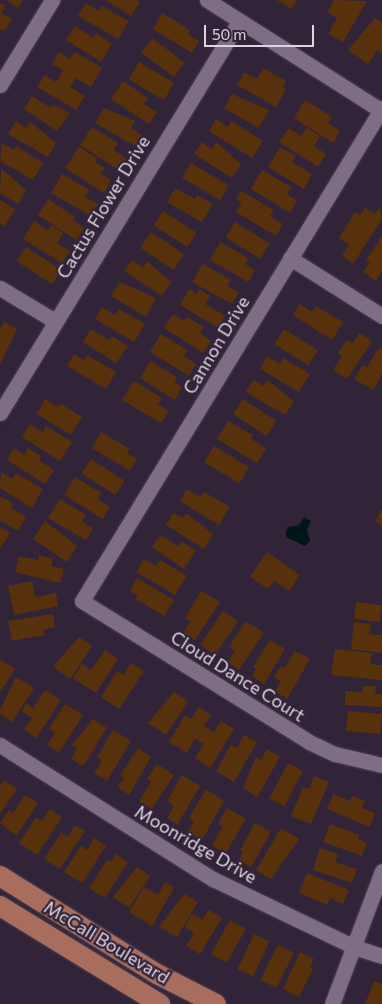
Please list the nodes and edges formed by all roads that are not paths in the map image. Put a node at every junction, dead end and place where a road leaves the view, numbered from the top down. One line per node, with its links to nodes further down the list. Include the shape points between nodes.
1 (52, 0): 4 (street)
2 (207, 0): 3 (street)
3 (239, 21): 5 (street); 9 (street, Cactus Flower Drive)
4 (0, 85)
5 (382, 109): 6 (street, Cannon Drive)
6 (290, 258): 8 (street); 11 (street, Cannon Drive)
7 (0, 288): 9 (street)
8 (382, 316)
9 (55, 321): 10 (street, Cactus Flower Drive)
10 (0, 413)
11 (82, 601): 13 (street, Cloud Dance Court, via 309,742 344,757)
12 (0, 745): 17 (street, Moonridge Drive, via 213,879)
13 (382, 765)
14 (382, 871): 17 (street)
15 (0, 876): 20 (main road, McCall Boulevard, via 136,962)
16 (0, 906): 19 (main road, McCall Boulevard)
17 (354, 947): 18 (street, Moonridge Drive); 21 (street)
18 (382, 956)
19 (160, 1004)
20 (216, 1004)
21 (332, 1004)

